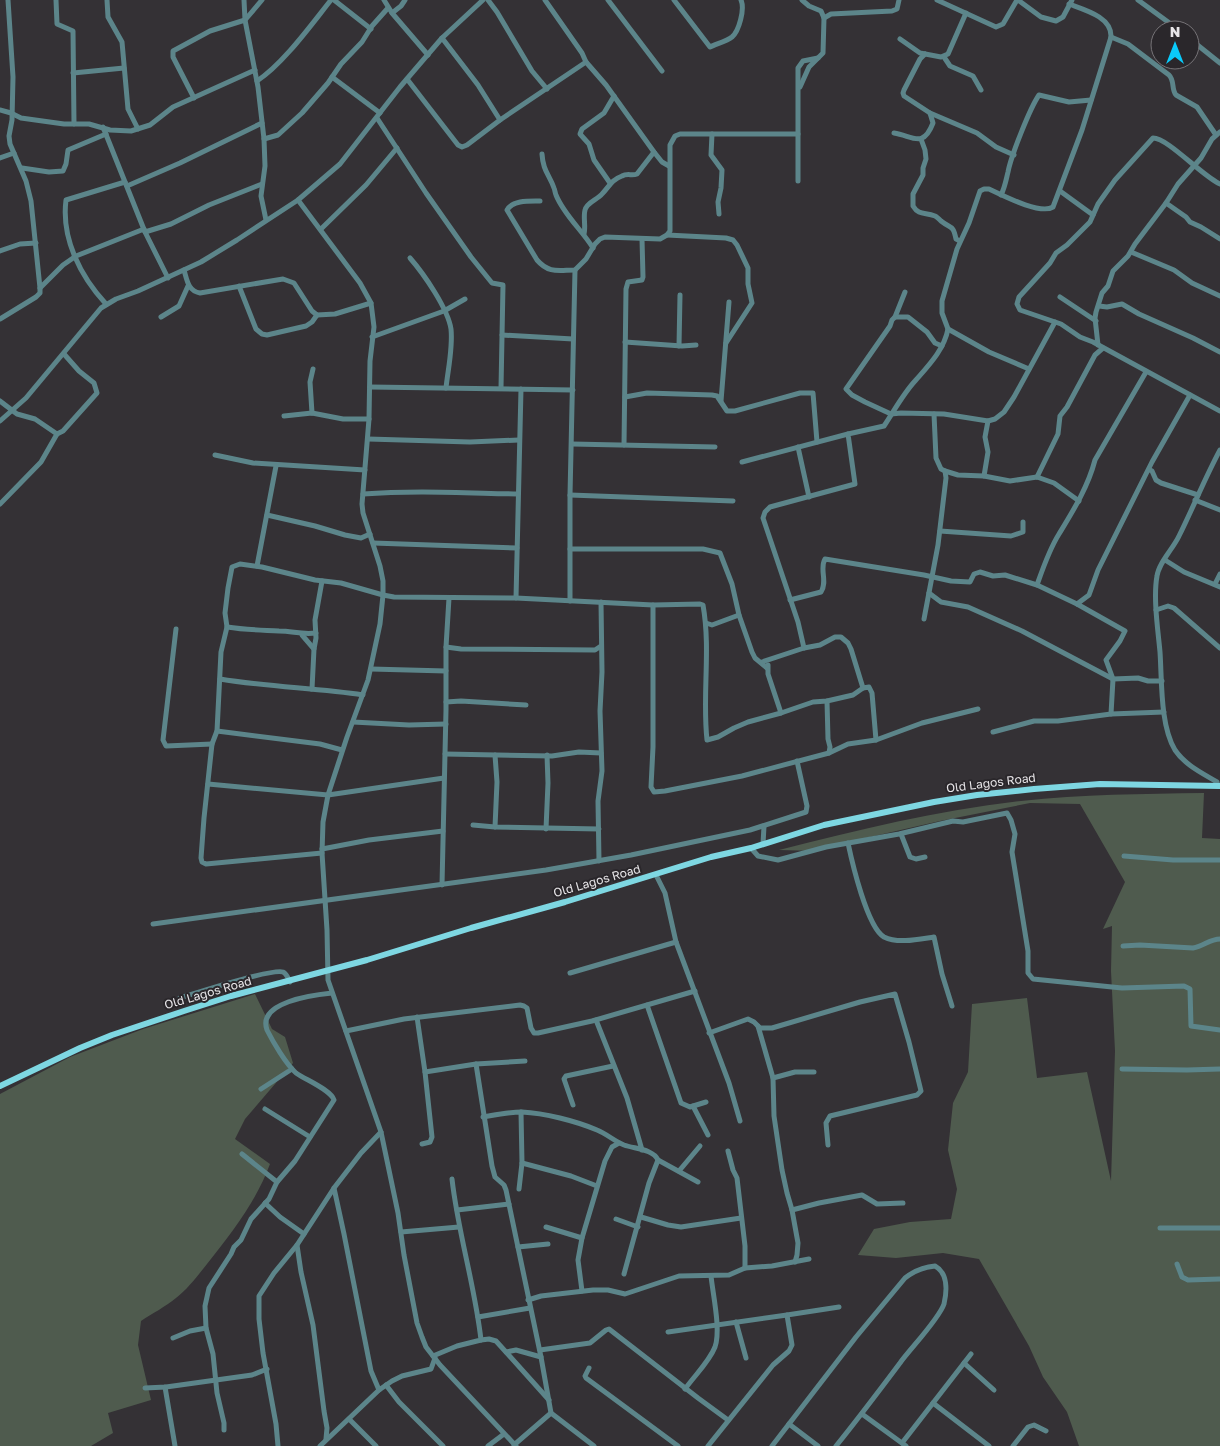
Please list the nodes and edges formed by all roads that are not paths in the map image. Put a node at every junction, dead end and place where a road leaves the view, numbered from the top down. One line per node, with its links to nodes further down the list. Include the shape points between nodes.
1 (8, 0): 51 (street, via 13,77)
2 (56, 0): 40 (street, via 57,24 73,31)
3 (107, 0): 37 (street, via 108,17 122,42)
4 (244, 0): 24 (street)
5 (262, 0): 24 (street)
6 (332, 0): 26 (street); 43 (street, via 277,64)
7 (384, 0): 21 (street)
8 (405, 0): 21 (street, via 401,6)
9 (484, 0): 28 (street)
10 (488, 0): 44 (street, via 532,72)
11 (545, 0): 35 (street)
12 (608, 0): 39 (street)
13 (674, 0): 14 (street, via 710,48 734,34 743,8)
14 (741, 0)
15 (802, 0): 23 (street, via 821,11)
16 (898, 0): 23 (street, via 897,9 892,11 831,14)
17 (937, 0): 22 (street)
18 (1017, 0): 20 (street, via 1051,21 1063,17); 22 (street, via 1001,26 994,27)
19 (1138, 0): 25 (street)
20 (1070, 2): 27 (street, via 1106,22)
21 (390, 10): 26 (street); 32 (street)
22 (966, 13): 33 (street)
23 (824, 18): 34 (street, via 824,47)
24 (245, 20): 38 (street); 48 (street, via 210,31 173,52)
25 (1165, 20)
26 (370, 29): 41 (street)
27 (1111, 37): 49 (street); 64 (street, via 1128,44 1169,75 1176,95 1197,107)
28 (442, 38): 32 (street); 55 (street)
29 (900, 38): 31 (street)
30 (1200, 47): 36 (street)
31 (925, 54): 33 (street); 53 (street, via 903,95)
32 (428, 55): 42 (street)
33 (944, 57): 46 (street, via 950,66 973,76)
34 (818, 58): 45 (street, via 809,67); 45 (street, via 800,64)
35 (586, 62): 44 (street); 47 (street)
36 (1220, 62)
37 (124, 68): 40 (street); 59 (street, via 128,109)
38 (255, 70): 43 (street); 48 (street)
39 (662, 71)
40 (73, 73): 57 (street)
41 (332, 77): 52 (street); 65 (street, via 292,123 278,134)
42 (408, 79): 52 (street); 55 (street, via 462,147)
43 (257, 81): 56 (street)
44 (547, 89): 55 (street)
45 (799, 90): 63 (street)
46 (981, 90)
47 (614, 96): 68 (street); 77 (street, via 604,113 580,134)
48 (194, 98): 59 (street)
49 (1091, 100): 71 (street, via 1069,102 1039,95); 81 (street)
50 (0, 110): 51 (street)
51 (11, 112): 57 (street, via 21,118); 69 (street, via 9,136)
52 (380, 113): 54 (street)
53 (930, 113): 66 (street, via 933,123); 71 (street, via 977,133)
54 (376, 118): 67 (street); 83 (street, via 340,164)
55 (500, 120)
56 (262, 122): 65 (street); 78 (street, via 180,163)
57 (74, 124): 58 (street)
58 (103, 127): 59 (street, via 120,131); 61 (street)
59 (138, 129)
60 (894, 133): 66 (street)
61 (106, 134): 75 (street, via 68,150 63,171); 78 (street)
62 (712, 134): 63 (street); 74 (street, via 675,136 670,145); 86 (street, via 711,155 722,173)
63 (798, 134): 76 (street)
64 (1218, 134): 73 (street)
65 (264, 139): 79 (street)
66 (921, 139): 95 (street, via 926,159 923,175 913,194 913,206 920,213 936,216 951,226)
67 (398, 148): 89 (street, via 360,192); 127 (street, via 471,257 492,283 503,285)
68 (654, 152): 74 (street); 77 (street, via 635,175 624,174)
69 (14, 153): 72 (street); 75 (street)
70 (542, 154): 91 (street, via 544,169 556,196)
71 (1014, 155): 82 (street)
72 (0, 158)
73 (1194, 164): 80 (street); 85 (street); 87 (street, via 1158,138 1153,138 1115,180)
74 (669, 166): 92 (street, via 670,231)
75 (22, 168): 96 (street, via 31,201)
76 (798, 181)
77 (610, 183): 91 (street, via 586,208)
78 (126, 184): 90 (street); 100 (street, via 66,200 68,235)
79 (262, 184): 88 (street); 90 (street, via 209,204 171,224)
80 (1220, 184)
81 (1060, 192): 82 (street, via 1053,207 1047,210); 87 (street)
82 (1001, 195): 95 (street, via 989,189 980,191)
83 (298, 200): 88 (street); 89 (street)
84 (540, 201): 103 (street, via 519,203 507,210 543,267)
85 (1166, 203): 93 (street, via 1190,222); 99 (street)
86 (719, 214)
87 (1093, 215): 125 (street, via 1017,300 1020,310)
88 (266, 220): 102 (street)
89 (320, 229): 116 (street)
90 (145, 231): 100 (street); 104 (street)
91 (584, 234): 97 (street)
92 (667, 236): 94 (street); 131 (street, via 726,238 738,245 748,268 752,302)
93 (1220, 238)
94 (642, 239): 97 (street, via 605,238); 130 (street, via 642,280 626,285)
95 (960, 241): 126 (street, via 942,301)
96 (36, 243): 98 (street); 105 (street)
97 (593, 248): 103 (street)
98 (0, 251)
99 (1131, 252): 112 (street, via 1174,270); 118 (street, via 1114,270)
100 (76, 256): 106 (street); 117 (street, via 91,288)
101 (410, 258): 119 (street, via 421,270)
102 (184, 270): 104 (street); 107 (street)
103 (575, 270): 129 (street)
104 (168, 278): 117 (street)
105 (39, 280): 106 (street); 109 (street)
106 (46, 283): 109 (street)
107 (188, 286): 108 (street, via 200,294); 121 (street, via 179,306)
108 (239, 286): 120 (street, via 289,280); 120 (street, via 256,329 262,334 306,326)
109 (40, 288): 123 (street, via 36,297)
110 (905, 292): 122 (street)
111 (680, 295): 133 (street)
112 (1220, 296)
113 (1060, 297): 124 (street)
114 (465, 299): 119 (street)
115 (729, 302): 131 (street)
116 (371, 303): 120 (street, via 335,314); 128 (street)
117 (106, 304): 137 (street)
118 (1099, 306): 124 (street); 136 (street, via 1122,304)
119 (444, 311): 128 (street); 142 (street, via 451,336)
120 (317, 315)
121 (161, 317)
122 (896, 317): 134 (street, via 908,317); 153 (street, via 846,389)
123 (0, 319)
124 (1096, 321): 135 (street)
125 (1055, 322): 135 (street); 139 (street)
126 (948, 329): 134 (street); 139 (street)
127 (502, 335): 129 (street); 143 (street)
128 (372, 337): 141 (street)
129 (573, 339): 145 (street)
130 (626, 342): 133 (street); 147 (street)
131 (726, 343): 149 (street)
132 (696, 345): 133 (street)
133 (679, 346)
134 (942, 346): 153 (street)
135 (1100, 347): 140 (street); 176 (street, via 1060,416 1058,434)
136 (1220, 352)
137 (64, 354): 150 (street); 159 (street, via 94,383 97,392)
138 (313, 368): 152 (street, via 310,382)
139 (1029, 369): 158 (street, via 1004,412)
140 (1146, 372): 146 (street); 183 (street, via 1095,460)
141 (370, 387): 142 (street); 156 (street)
142 (446, 388): 143 (street)
143 (501, 388): 144 (street)
144 (521, 389): 145 (street); 162 (street)
145 (573, 390): 164 (street)
146 (1190, 395): 151 (street); 173 (street)
147 (625, 397): 149 (street, via 646,393 712,395); 165 (street)
148 (0, 401): 150 (street)
149 (721, 401): 163 (street, via 727,411 735,411 800,392 813,393)
150 (12, 410): 157 (street); 159 (street, via 35,419)
151 (1220, 411)
152 (312, 413): 155 (street); 156 (street, via 343,419)
153 (891, 414): 154 (street); 160 (street, via 884,426)
154 (934, 414): 158 (street, via 954,414); 174 (street, via 937,464)
155 (284, 416)
156 (369, 419): 161 (street)
157 (0, 421)
158 (988, 421): 175 (street)
159 (57, 434): 184 (street, via 40,462)
160 (848, 434): 163 (street); 180 (street, via 855,484)
161 (368, 439): 162 (street); 172 (street)
162 (519, 440): 178 (street)
163 (817, 442): 167 (street)
164 (572, 444): 165 (street); 179 (street)
165 (624, 445): 166 (street)
166 (715, 447)
167 (798, 447): 170 (street); 180 (street)
168 (1220, 450): 181 (street)
169 (215, 455): 171 (street)
170 (742, 462)
171 (276, 466): 172 (street); 186 (street)
172 (365, 470): 177 (street)
173 (1150, 470): 181 (street, via 1156,480); 207 (street, via 1098,570 1089,595)
174 (945, 471): 175 (street); 188 (street)
175 (984, 476): 176 (street, via 1010,481)
176 (1037, 477): 183 (street, via 1054,483)
177 (363, 494): 178 (street, via 396,491); 189 (street, via 363,513)
178 (518, 494): 191 (street)
179 (570, 495): 182 (street); 192 (street)
180 (809, 497): 204 (street, via 770,507 763,518)
181 (1196, 498): 185 (street); 193 (street)
182 (733, 501)
183 (1079, 501): 198 (street, via 1047,558)
184 (0, 504)
185 (1220, 510)
186 (266, 515): 189 (street, via 344,535 361,538); 194 (street)
187 (1023, 522): 188 (street, via 1023,532 1011,536)
188 (940, 530): 196 (street)
189 (370, 534): 190 (street)
190 (373, 543): 191 (street); 201 (street, via 382,574)
191 (517, 548): 203 (street)
192 (570, 550): 205 (street); 210 (street, via 703,549 720,553)
193 (1165, 560): 199 (street); 209 (street, via 1156,577)
194 (257, 566): 197 (street); 213 (street, via 240,564 230,570 225,613)
195 (1220, 574): 199 (street)
196 (932, 577): 198 (street, via 970,582 974,574 980,572 992,576 1005,575); 200 (street); 204 (street, via 825,559 825,581 821,592)
197 (322, 581): 201 (street); 215 (street, via 314,620)
198 (1037, 585): 207 (street)
199 (1217, 586)
200 (929, 593): 211 (street); 230 (street, via 941,602 968,607 1022,631)
201 (383, 595): 202 (street); 227 (street)
202 (448, 598): 203 (street); 218 (street)
203 (516, 598): 205 (street)
204 (790, 600): 219 (street)
205 (570, 601): 206 (street)
206 (601, 602): 208 (street); 217 (street)
207 (1077, 604): 230 (street, via 1125,631 1106,660)
208 (653, 605): 212 (street, via 704,605); 254 (street, via 651,787 654,792 742,776)
209 (1156, 610): 220 (street, via 1168,606 1174,608); 231 (street)
210 (739, 615): 212 (street, via 712,625); 225 (street, via 754,658)
211 (924, 619)
212 (706, 623): 240 (street, via 705,717 708,740 748,722)
213 (227, 627): 216 (street, via 253,631 281,630); 229 (street, via 221,652)
214 (176, 629): 247 (street, via 163,740 166,746)
215 (316, 633): 216 (street); 221 (street)
216 (302, 635): 221 (street)
217 (601, 645): 222 (street); 223 (street)
218 (446, 648): 222 (street); 228 (street)
219 (804, 648): 224 (street); 232 (street, via 835,638 845,639)
220 (1220, 648)
221 (314, 649): 233 (street)
222 (595, 650): 223 (street)
223 (601, 656): 249 (street)
224 (770, 660): 225 (street); 226 (street)
225 (762, 662): 226 (street)
226 (768, 668): 240 (street)
227 (371, 670): 228 (street); 234 (street)
228 (446, 671): 236 (street)
229 (220, 679): 233 (street); 244 (street)
230 (1113, 679): 231 (street); 241 (street)
231 (1162, 681): 239 (street)
232 (863, 688): 235 (street, via 853,695); 246 (street, via 871,689)
233 (312, 689): 234 (street)
234 (363, 695): 242 (street)
235 (827, 701): 240 (street, via 813,702); 250 (street)
236 (446, 702): 237 (street); 243 (street)
237 (526, 705)
238 (978, 708): 246 (street)
239 (1164, 712): 241 (street); 256 (street, via 1174,748 1180,756)
240 (781, 714)
241 (1111, 714): 245 (street, via 1034,721)
242 (353, 722): 243 (street); 248 (street)
243 (446, 724): 251 (street)
244 (216, 731): 247 (street); 248 (street)
245 (992, 732)
246 (876, 740): 250 (street, via 848,744)
247 (212, 744): 257 (street)
248 (342, 750): 258 (street)
249 (601, 753): 253 (street); 263 (street)
250 (829, 753): 254 (street)
251 (445, 754): 252 (street); 255 (street)
252 (495, 755): 253 (street); 261 (street)
253 (547, 755): 262 (street)
254 (797, 761): 260 (street, via 806,812)
255 (444, 778): 258 (street); 264 (street)
256 (1219, 783): 267 (main road, Old Lagos Road, via 1100,784 977,795 824,825)
257 (208, 784): 258 (street); 269 (street, via 202,862)
258 (328, 795): 269 (street)
259 (473, 825): 261 (street)
260 (764, 826): 267 (street); 272 (street)
261 (495, 827): 262 (street)
262 (546, 829): 263 (street)
263 (599, 829): 272 (street)
264 (442, 831): 269 (street, via 369,840); 275 (street)
265 (901, 834): 266 (street); 271 (street, via 910,857); 292 (street, via 953,821 1007,813 1014,834 1012,852 1028,951 1028,972 1033,980 1122,988 1184,986 1190,989 1191,1026)
266 (848, 843): 268 (street, via 778,860 758,856); 288 (street, via 868,913 881,934 888,938 915,940 934,937)
267 (763, 844): 268 (main road, Old Lagos Road)
268 (751, 848): 274 (main road, Old Lagos Road)
269 (322, 851): 276 (street)
270 (1124, 856): 273 (street)
271 (925, 857)
272 (599, 860): 275 (street)
273 (1220, 860)
274 (656, 875): 279 (street, via 665,893); 281 (main road, Old Lagos Road)
275 (442, 885): 276 (street)
276 (325, 901): 277 (street); 281 (street)
277 (153, 924)
278 (1220, 939): 280 (street, via 1212,939 1194,948)
279 (676, 942): 282 (street); 284 (street)
280 (1123, 946)
281 (328, 970): 283 (main road, Old Lagos Road); 285 (street)
282 (570, 973)
283 (290, 982): 286 (street, via 287,975 279,972); 304 (main road, Old Lagos Road, via 231,996 112,1035)
284 (695, 992): 287 (street); 294 (street)
285 (332, 993): 293 (street); 298 (street, via 308,996 275,1008 265,1019 267,1030)
286 (180, 998)
287 (647, 1006): 290 (street); 308 (street, via 681,1103)
288 (952, 1006)
289 (417, 1017): 290 (street, via 524,1006 534,1032 558,1030); 293 (street); 301 (street)
290 (596, 1020): 297 (street)
291 (758, 1026): 294 (street, via 744,1020); 303 (street); 318 (street, via 772,1028 892,993 896,995 920,1093 830,1116 826,1123)
292 (1220, 1030)
293 (346, 1031): 313 (street)
294 (710, 1033): 312 (street)
295 (525, 1061): 296 (street)
296 (476, 1064): 301 (street); 311 (street)
297 (613, 1066): 307 (street, via 566,1076 564,1079); 320 (street, via 627,1098)
298 (292, 1069): 305 (street); 315 (street, via 334,1097)
299 (1122, 1069): 300 (street)
300 (1220, 1069)
301 (425, 1072): 317 (street, via 432,1140)
302 (814, 1072): 303 (street, via 795,1072)
303 (773, 1078): 336 (street, via 774,1116 786,1192)
304 (0, 1086)
305 (261, 1090)
306 (706, 1102): 308 (street)
307 (573, 1105)
308 (693, 1106): 314 (street)
309 (265, 1109): 315 (street)
310 (521, 1112): 311 (street); 316 (street, via 595,1129); 324 (street)
311 (483, 1116): 334 (street, via 495,1177 504,1185)
312 (740, 1121)
313 (381, 1132): 330 (street, via 360,1152); 345 (street)
314 (708, 1135)
315 (310, 1137): 327 (street)
316 (619, 1143): 320 (street); 329 (street, via 608,1152)
317 (422, 1144)
318 (828, 1145)
319 (700, 1146): 325 (street)
320 (642, 1150): 323 (street, via 652,1152)
321 (728, 1151): 338 (street, via 737,1178)
322 (242, 1154): 327 (street)
323 (658, 1160): 325 (street); 337 (street)
324 (522, 1163): 329 (street); 331 (street)
325 (678, 1171): 328 (street)
326 (452, 1179): 335 (street)
327 (277, 1182): 332 (street)
328 (698, 1182)
329 (597, 1186): 347 (street)
330 (334, 1188): 346 (street); 386 (street, via 371,1371)
331 (519, 1189)
332 (265, 1203): 346 (street); 368 (street, via 251,1219 241,1240 208,1288)
333 (903, 1203): 336 (street, via 877,1204 862,1194)
334 (509, 1204): 335 (street); 350 (street)
335 (457, 1210): 340 (street)
336 (792, 1210): 354 (street, via 798,1243)
337 (641, 1217): 338 (street, via 681,1227); 342 (street)
338 (741, 1218): 356 (street)
339 (616, 1219): 342 (street)
340 (459, 1227): 345 (street); 365 (street)
341 (546, 1227): 347 (street)
342 (638, 1227): 357 (street)
343 (1160, 1228): 344 (street)
344 (1220, 1228)
345 (401, 1232): 375 (street, via 417,1323 426,1347)
346 (304, 1234): 349 (street)
347 (582, 1238): 360 (street, via 578,1260)
348 (548, 1244): 350 (street)
349 (297, 1245): 351 (street); 352 (street)
350 (518, 1247): 361 (street)
351 (292, 1252): 352 (street); 380 (street, via 259,1296)
352 (298, 1257): 395 (street, via 313,1325)
353 (809, 1259): 354 (street)
354 (795, 1262): 356 (street)
355 (1177, 1264): 359 (street, via 1182,1277 1188,1280)
356 (745, 1268): 358 (street, via 729,1275)
357 (624, 1274)
358 (710, 1276): 360 (street, via 680,1276 624,1294 608,1290); 367 (street)
359 (1220, 1279)
360 (582, 1291): 361 (street)
361 (528, 1300): 363 (street)
362 (840, 1307): 364 (street)
363 (530, 1308): 365 (street); 372 (street)
364 (787, 1315): 366 (street); 393 (street, via 790,1351 773,1365)
365 (478, 1317): 371 (street)
366 (736, 1322): 367 (street); 377 (street)
367 (716, 1325): 369 (street); 385 (street, via 715,1345)
368 (206, 1328): 370 (street); 381 (street)
369 (668, 1332)
370 (173, 1338)
371 (481, 1340): 373 (street, via 496,1341); 375 (street, via 457,1346)
372 (540, 1350): 376 (street); 385 (street, via 590,1343 609,1329)
373 (506, 1352): 376 (street, via 516,1350); 388 (street)
374 (971, 1354): 378 (street)
375 (434, 1357): 382 (street, via 431,1369 402,1376); 399 (street)
376 (541, 1357): 388 (street)
377 (746, 1358)
378 (964, 1364): 387 (street); 389 (street)
379 (589, 1368): 410 (street, via 586,1378)
380 (266, 1369): 381 (street, via 252,1375); 404 (street)
381 (216, 1380): 383 (street); 396 (street)
382 (386, 1385): 386 (street); 407 (street)
383 (165, 1387): 384 (street); 403 (street)
384 (145, 1388)
385 (685, 1389): 393 (street)
386 (380, 1390): 392 (street)
387 (994, 1390)
388 (549, 1400): 390 (street)
389 (934, 1403): 402 (street); 415 (street)
390 (551, 1414): 401 (street); 409 (street)
391 (862, 1414): 394 (street, via 942,1307 945,1276 935,1266 918,1270 905,1278); 402 (street); 414 (street)
392 (349, 1418): 398 (street); 406 (street)
393 (728, 1420): 411 (street)
394 (789, 1424): 412 (street); 413 (street)
395 (327, 1428): 398 (street); 400 (street)
396 (224, 1430)
397 (1046, 1431): 416 (street, via 1034,1425 1028,1427)
398 (334, 1432): 400 (street)
399 (504, 1434): 401 (street); 408 (street)
400 (326, 1439): 405 (street)
401 (515, 1445)
402 (904, 1445)
403 (175, 1446)
404 (278, 1446)
405 (320, 1446)
406 (376, 1446)
407 (442, 1446)
408 (488, 1446)
409 (594, 1446)
410 (678, 1446)
411 (708, 1446)
412 (772, 1446)
413 (818, 1446)
414 (836, 1446)
415 (989, 1446)
416 (1013, 1446)

